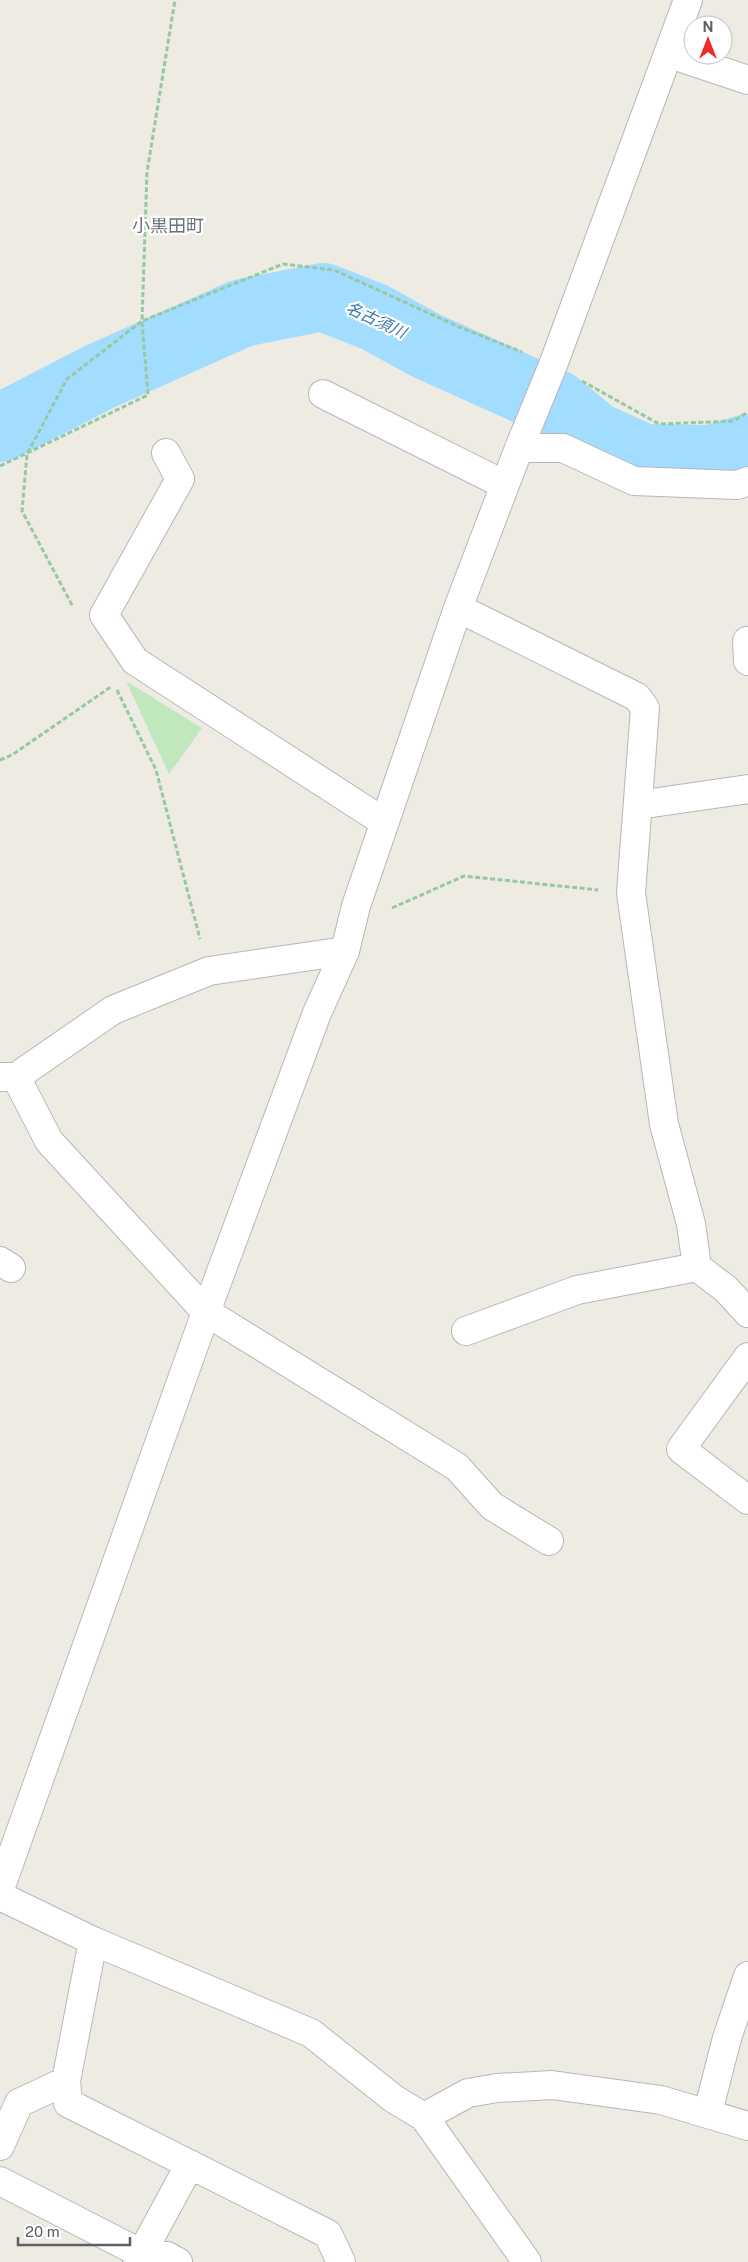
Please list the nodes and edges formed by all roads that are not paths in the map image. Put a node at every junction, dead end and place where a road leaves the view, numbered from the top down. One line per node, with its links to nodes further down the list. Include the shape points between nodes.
1 (688, 0): 2 (street)
2 (670, 54): 3 (street); 5 (street)
3 (748, 80)
4 (323, 394): 8 (street)
5 (523, 437): 7 (street, via 563,448 634,481 737,484); 8 (street)
6 (166, 453): 12 (street, via 180,479 104,615 135,661)
7 (748, 481)
8 (505, 485): 9 (street)
9 (458, 608): 11 (street, via 636,697 645,708); 12 (street)
10 (748, 789): 11 (street)
11 (638, 805): 15 (street, via 631,893 664,1124 691,1224)
12 (384, 822): 13 (street)
13 (345, 951): 14 (street, via 209,971 113,1010); 16 (street, via 317,1013)
14 (8, 1077): 16 (street, via 49,1141)
15 (698, 1267): 17 (street, via 726,1289); 18 (street, via 577,1290)
16 (206, 1312): 21 (street, via 457,1467 492,1506); 22 (street)
17 (748, 1313)
18 (466, 1331)
19 (748, 1357): 20 (street, via 681,1449)
20 (748, 1500)
21 (549, 1541)
22 (0, 1889)
23 (0, 1896): 24 (street)
24 (93, 1942): 26 (street); 28 (street, via 311,2033 394,2099)
25 (748, 1976): 27 (street, via 727,2038)
26 (66, 2081): 30 (street, via 19,2103); 31 (street, via 68,2103)
27 (708, 2112): 28 (street, via 661,2100 552,2085 468,2093); 29 (street)
28 (424, 2118): 36 (street)
29 (748, 2126)
30 (0, 2146)
31 (190, 2164): 33 (street); 35 (street, via 328,2234)
32 (0, 2181): 33 (street)
33 (140, 2258): 34 (street, via 167,2256)
34 (178, 2262)
35 (342, 2262)
36 (527, 2262)

